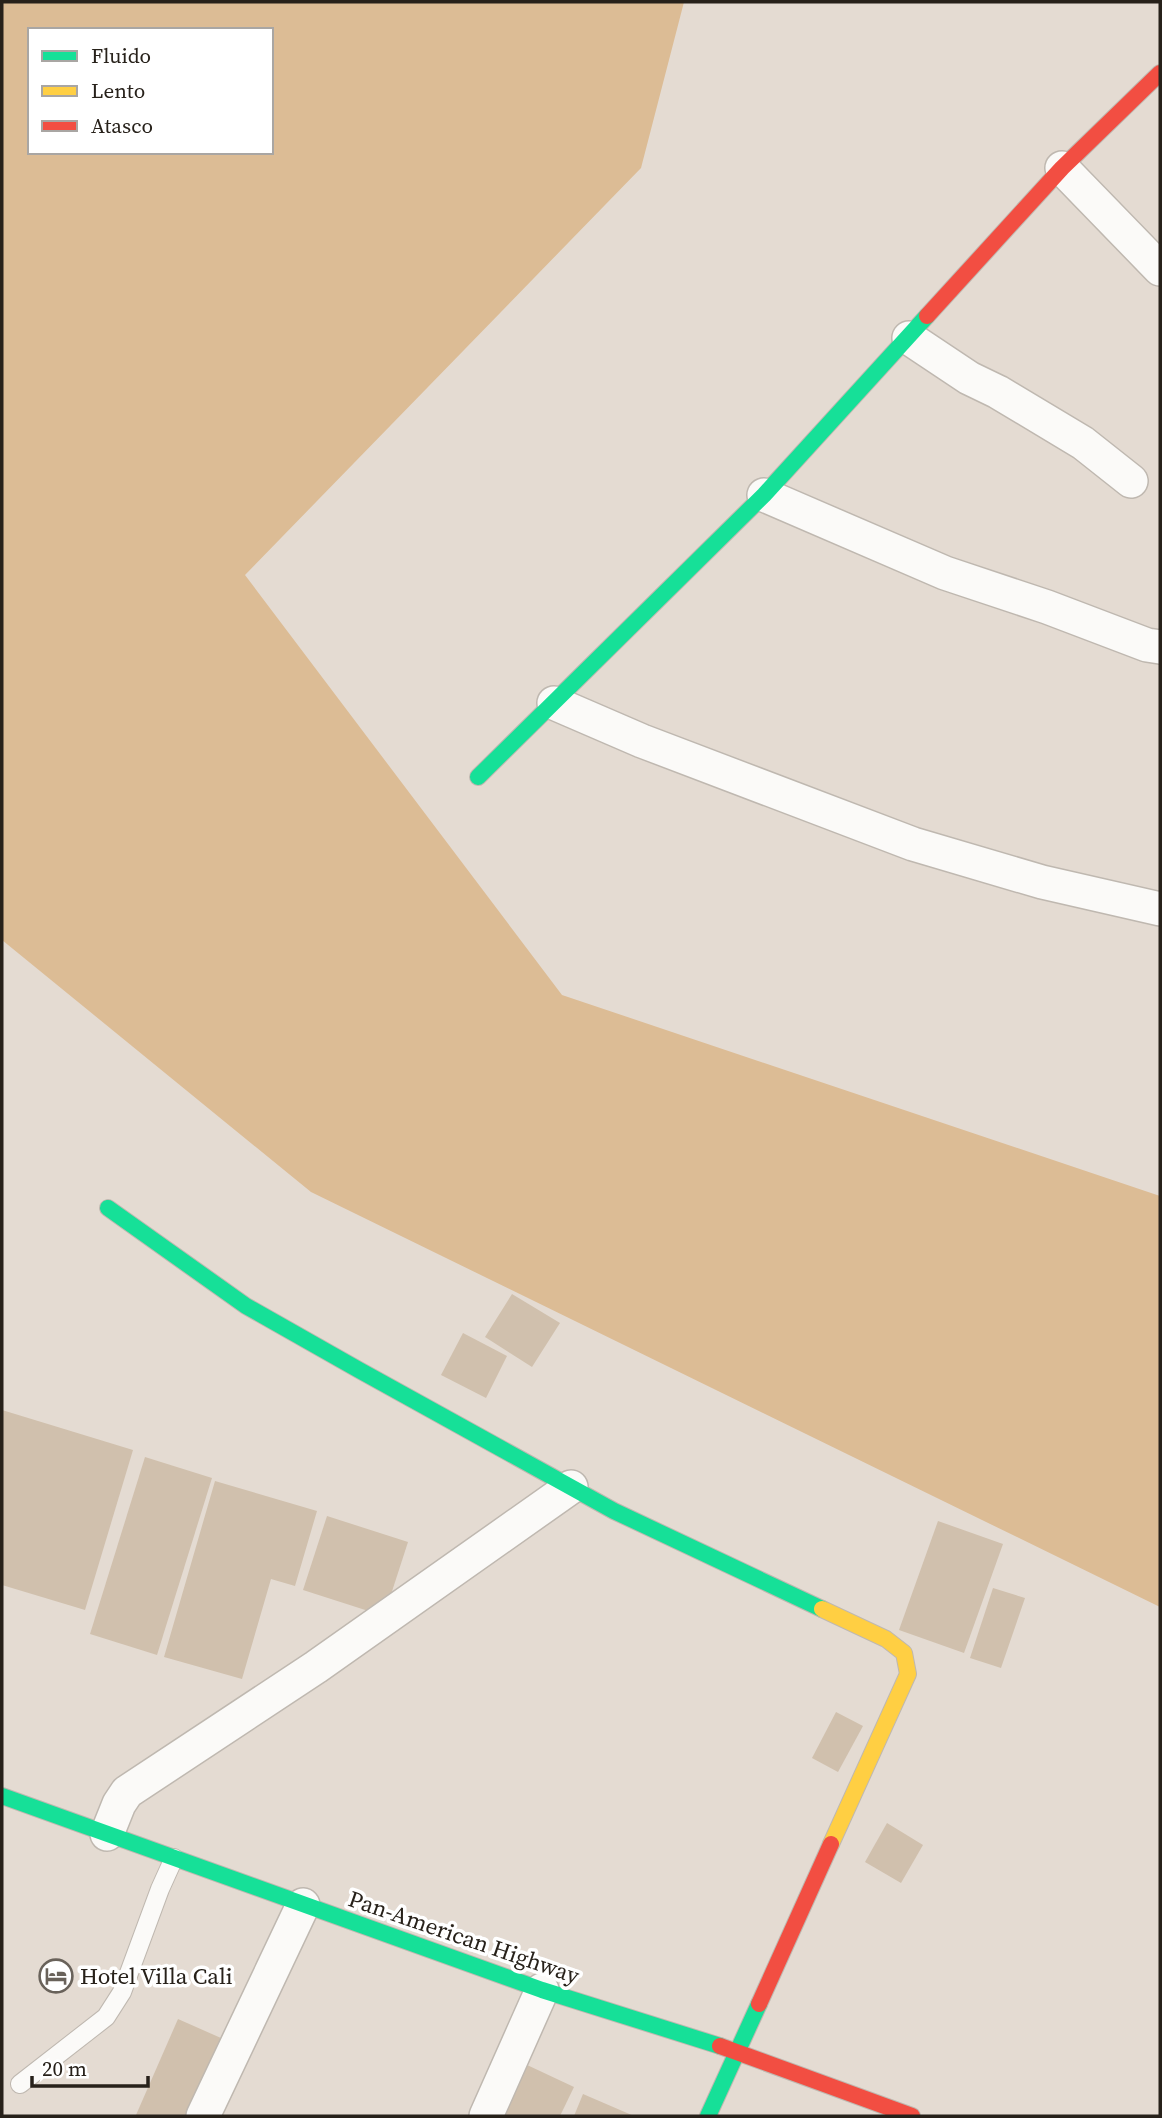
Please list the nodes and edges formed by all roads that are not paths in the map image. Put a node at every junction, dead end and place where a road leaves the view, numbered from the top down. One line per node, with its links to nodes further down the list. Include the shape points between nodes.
1 (1160, 73): 2 (main road)
2 (1062, 168): 3 (street); 4 (main road)
3 (1160, 269)
4 (909, 338): 5 (street, via 1083,443); 6 (main road)
5 (1131, 481)
6 (764, 495): 7 (street, via 945,573); 8 (main road)
7 (1160, 647)
8 (554, 703): 9 (main road); 10 (street, via 913,844 1042,882)
9 (478, 777)
10 (1160, 909)
11 (108, 1209): 12 (main road, via 246,1306)
12 (571, 1487): 14 (street, via 316,1667 127,1792); 18 (main road, via 886,1639 904,1653 908,1674)
13 (2, 1796): 14 (main road, Pan-American Highway)
14 (107, 1834): 15 (main road, Pan-American Highway)
15 (174, 1858): 16 (main road, Pan-American Highway); 19 (lane, via 122,1992 106,2017)
16 (303, 1905): 17 (main road, Pan-American Highway); 20 (street)
17 (542, 1990): 18 (main road, Pan-American Highway); 21 (street)
18 (737, 2051): 22 (main road); 23 (main road, Pan-American Highway)
19 (20, 2084)
20 (203, 2116)
21 (486, 2116)
22 (708, 2116)
23 (912, 2116)

